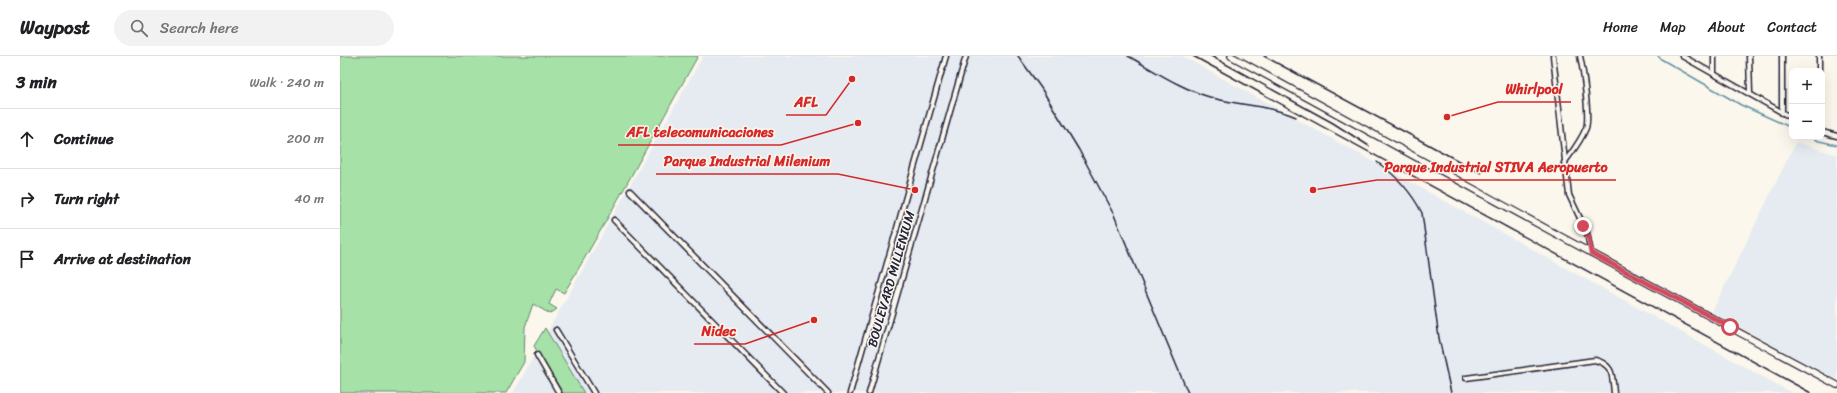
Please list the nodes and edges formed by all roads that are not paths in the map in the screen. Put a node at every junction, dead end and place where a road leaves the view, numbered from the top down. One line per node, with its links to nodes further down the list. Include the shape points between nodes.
1 (946, 56): 30 (street, BOULEVARD MILLENIUM)
2 (966, 56): 31 (street, BOULEVARD MILLENIUM)
3 (1231, 56): 21 (street)
4 (1553, 56): 18 (street)
5 (1580, 56): 18 (street, via 1587,126)
6 (1682, 56): 12 (street)
7 (1714, 56): 12 (street)
8 (1749, 56): 13 (street)
9 (1782, 56): 14 (street)
10 (1819, 56): 11 (street)
11 (1819, 68)
12 (1714, 74): 13 (street)
13 (1750, 94): 14 (street)
14 (1782, 112): 15 (street)
15 (1789, 116)
16 (1825, 133): 17 (street)
17 (1837, 136)
18 (1564, 163): 21 (street, via 1569,195 1587,233)
19 (630, 190): 29 (street)
20 (614, 220): 28 (street)
21 (1591, 253): 25 (street)
22 (556, 330): 27 (street)
23 (537, 355): 26 (street)
24 (1466, 378): 32 (street, via 1595,360 1603,362 1611,370)
25 (1837, 385)
26 (559, 393)
27 (594, 393)
28 (783, 393)
29 (828, 393)
30 (850, 393)
31 (868, 393)
32 (1614, 393)

